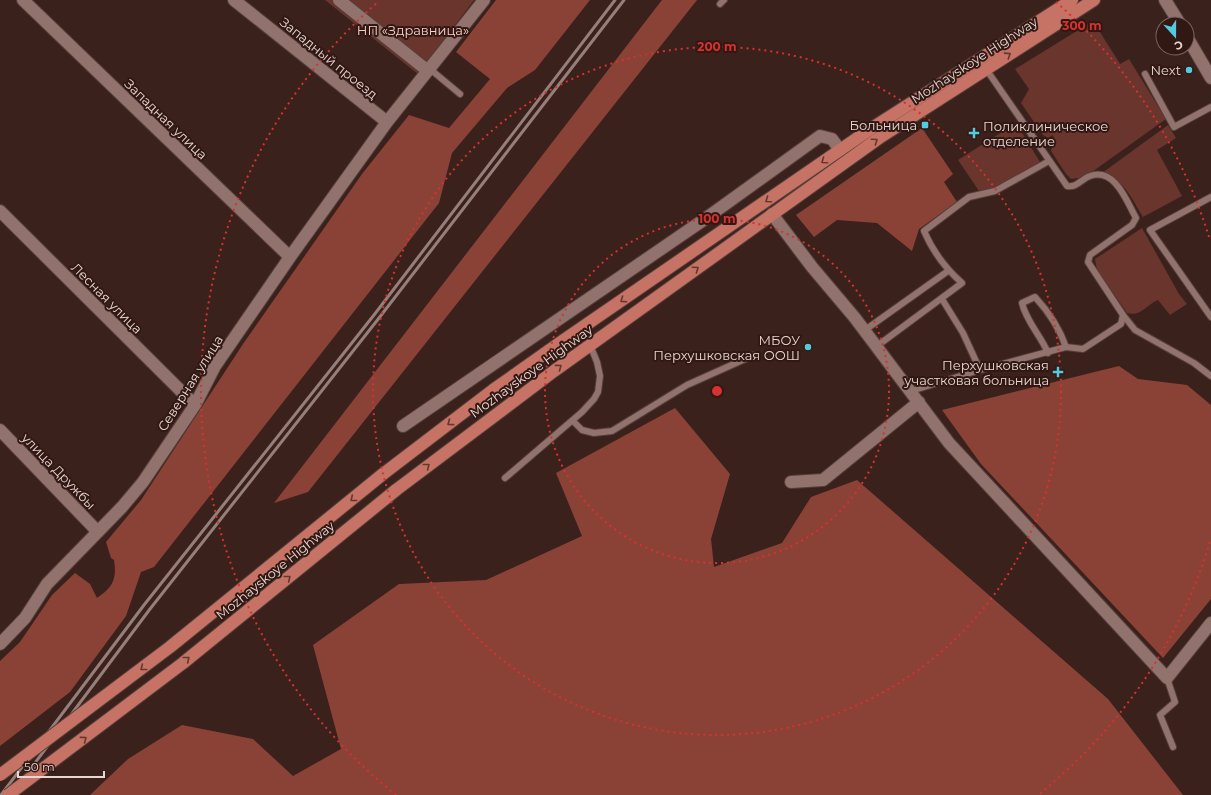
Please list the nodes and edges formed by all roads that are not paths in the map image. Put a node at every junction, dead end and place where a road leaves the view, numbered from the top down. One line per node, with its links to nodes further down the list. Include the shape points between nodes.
1 (23, 0): 22 (street, Западная улица)
2 (234, 0): 16 (street, Западный проезд)
3 (339, 0): 11 (street)
4 (484, 0): 11 (street, Северная улица)
5 (1072, 0): 17 (main road, Mozhayskoye Highway)
6 (1094, 0): 10 (main road, Mozhayskoye Highway, one-way to 6)
7 (1165, 0): 8 (street)
8 (1175, 16)
9 (1195, 51): 13 (street)
10 (986, 69): 18 (lane); 21 (main road, Mozhayskoye Highway, one-way to 10, via 879,138)
11 (429, 70): 14 (lane); 16 (street, Северная улица)
12 (1145, 74): 15 (lane, via 1174,127)
13 (1211, 78)
14 (460, 94)
15 (1211, 107)
16 (387, 122): 22 (street, Северная улица)
17 (840, 150): 39 (street, via 832,139 820,136 702,221); 48 (main road, Mozhayskoye Highway, one-way to 48, bridge, via 515,374 383,474 176,642)
18 (1049, 161): 23 (lane, via 995,191 969,196 924,231 931,247); 25 (lane, via 1068,186 1077,185 1090,176 1106,176 1117,184 1136,218 1132,225 1090,255 1088,262)
19 (1211, 198): 26 (lane, via 1150,230)
20 (0, 211): 37 (street, Лесная улица)
21 (772, 214): 27 (street); 28 (main road, Mozhayskoye Highway, one-way to 21)
22 (290, 257): 37 (street, Северная улица, via 215,366)
23 (948, 271): 24 (lane, via 962,283); 27 (lane)
24 (942, 299): 29 (lane); 33 (lane, via 963,333)
25 (1123, 316): 30 (lane, via 1121,324 1083,349); 34 (lane, via 1135,330 1194,363)
26 (1211, 317)
27 (865, 330): 29 (street)
28 (590, 345): 38 (lane, via 599,369 598,392 589,406); 49 (main road, Mozhayskoye Highway, one-way to 28, bridge, via 182,663 396,490)
29 (877, 346): 35 (street)
30 (1066, 347): 31 (lane); 31 (lane, via 1036,297 1022,303 1023,309)
31 (1048, 353): 33 (lane)
32 (754, 355): 38 (lane, via 687,385 612,431 594,433 582,430)
33 (980, 370): 35 (lane)
34 (1211, 376)
35 (911, 391): 36 (street)
36 (919, 402): 42 (street, via 824,480); 46 (street, via 949,443)
37 (195, 405): 43 (street, Северная улица, via 143,482)
38 (573, 421): 41 (lane)
39 (403, 426)
40 (0, 430): 43 (street, улица Дружбы)
41 (505, 478)
42 (791, 482)
43 (98, 532): 45 (street, Северная улица, via 47,584 25,618)
44 (1211, 623): 46 (street)
45 (0, 644)
46 (1167, 678): 47 (lane, via 1175,702 1160,715)
47 (1173, 747)
48 (0, 775)
49 (8, 795)

